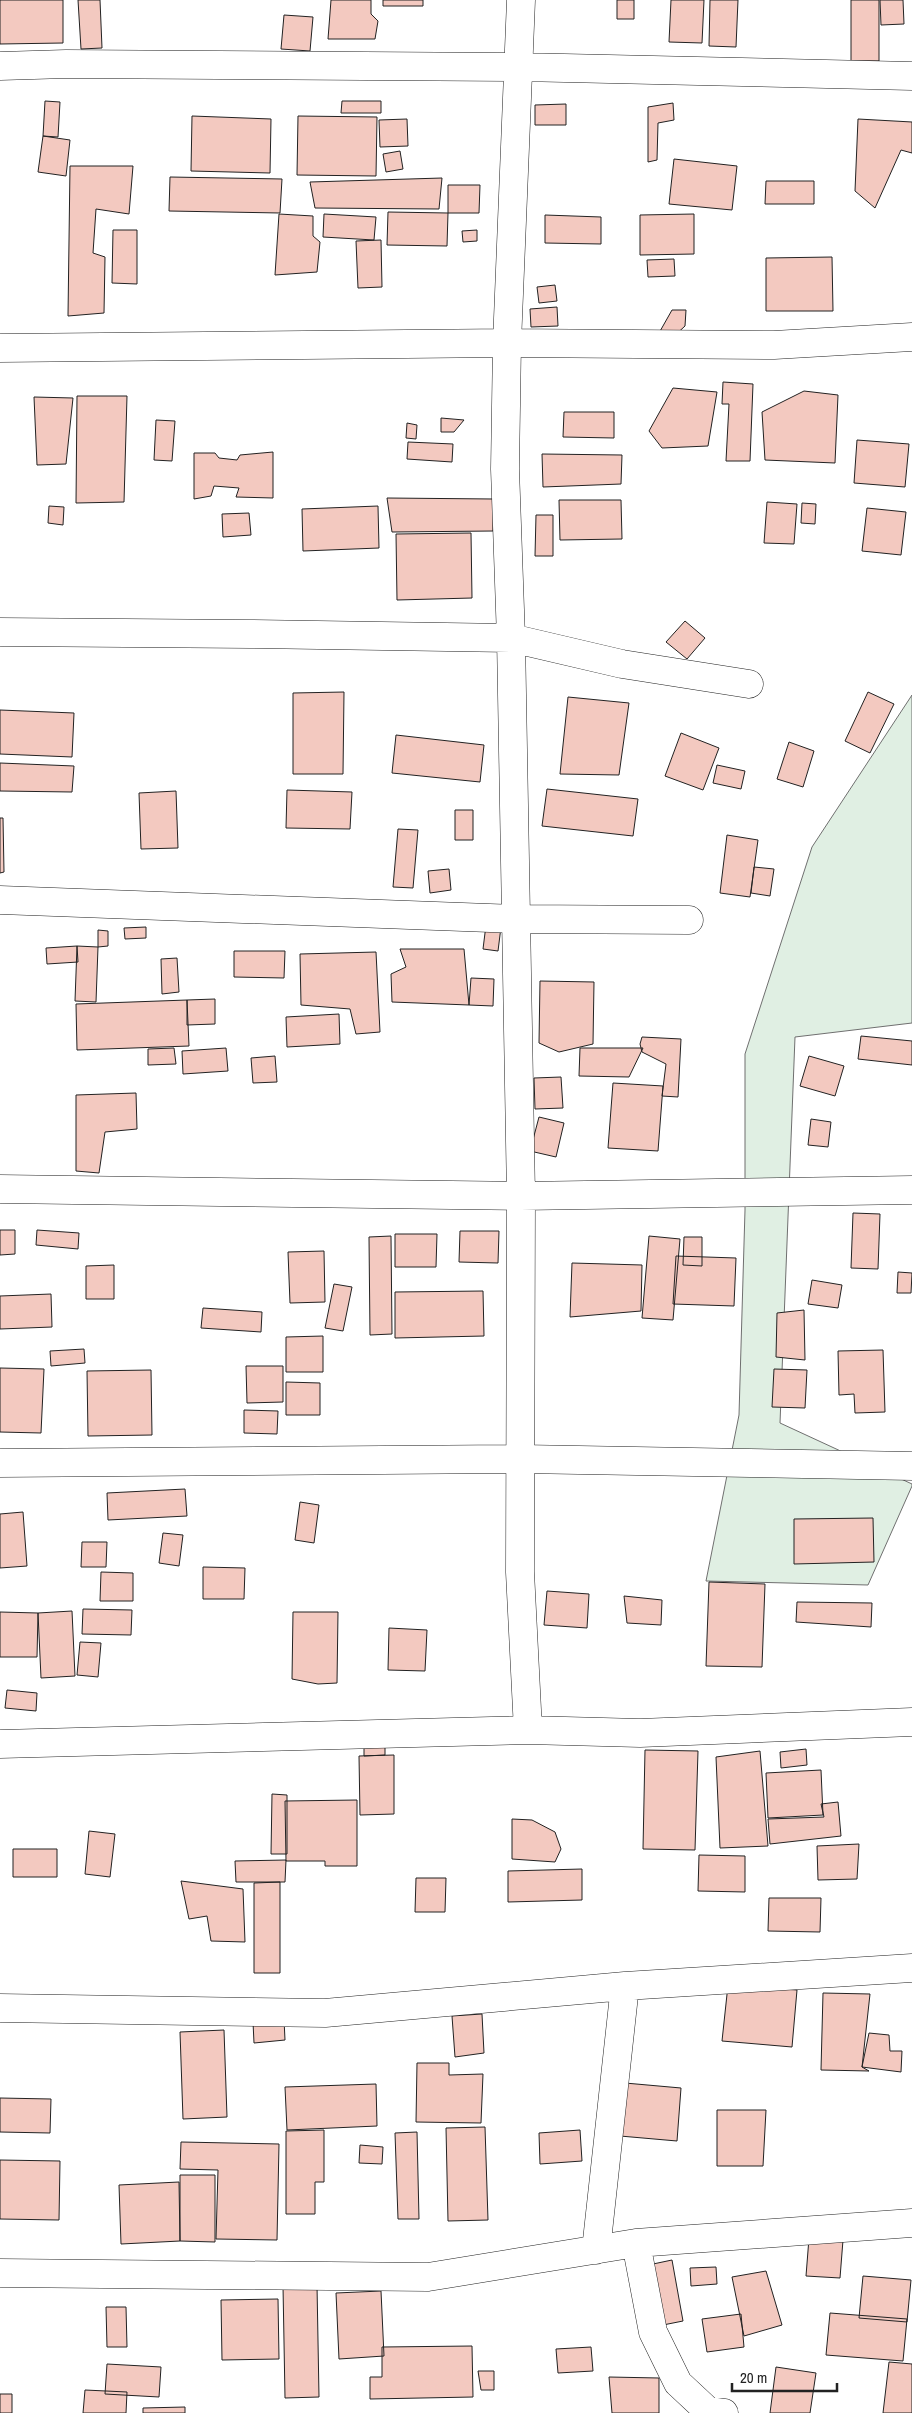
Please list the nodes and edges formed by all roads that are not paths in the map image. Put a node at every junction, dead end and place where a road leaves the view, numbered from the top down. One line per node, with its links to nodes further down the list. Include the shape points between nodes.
1 (521, 0): 3 (street)
2 (0, 66): 3 (street)
3 (520, 67): 4 (street); 6 (street)
4 (912, 76)
5 (912, 337): 6 (street, via 774,345)
6 (507, 343): 7 (street); 9 (street, via 505,469)
7 (0, 348)
8 (0, 632): 9 (street)
9 (511, 638): 10 (street, via 622,664); 12 (street)
10 (750, 684)
11 (0, 900): 12 (street)
12 (516, 919): 13 (street); 16 (street)
13 (689, 920)
14 (0, 1189): 16 (street)
15 (912, 1190): 16 (street)
16 (521, 1196): 17 (street)
17 (522, 1459): 18 (street); 19 (street); 21 (street, via 520,1572)
18 (0, 1463)
19 (912, 1466)
20 (912, 1722): 21 (street, via 640,1733)
21 (528, 1730): 22 (street)
22 (0, 1744)
23 (912, 1968): 24 (street)
24 (625, 1986): 25 (street, via 325,2013); 28 (street)
25 (0, 2008)
26 (912, 2223): 27 (street)
27 (636, 2243): 28 (street); 30 (street, via 653,2332 678,2382)
28 (596, 2250): 29 (street, via 428,2277)
29 (0, 2273)
30 (713, 2412)

